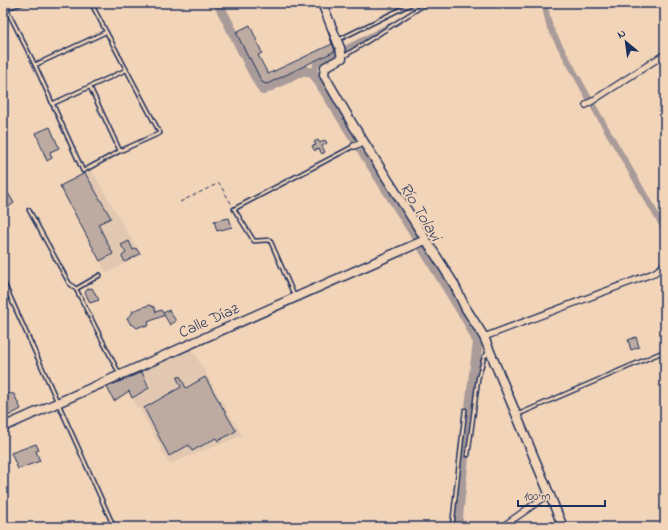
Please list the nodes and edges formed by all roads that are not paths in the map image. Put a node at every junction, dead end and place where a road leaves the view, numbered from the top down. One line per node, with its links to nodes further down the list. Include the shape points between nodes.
1 (23, 3): 9 (lane, via 6,8)
2 (91, 3): 6 (lane)
3 (322, 3): 7 (street)
4 (413, 3): 7 (lane)
5 (427, 3): 7 (lane)
6 (106, 32): 9 (lane); 10 (lane)
7 (341, 50): 14 (street, via 325,67 324,75)
8 (665, 54): 13 (street)
9 (34, 65): 12 (lane)
10 (126, 70): 11 (lane); 16 (lane, via 160,133)
11 (90, 87): 12 (lane); 16 (lane)
12 (52, 104): 16 (lane, via 83,170)
13 (586, 105)
14 (362, 143): 15 (street); 18 (street)
15 (354, 146): 23 (lane, via 234,209 254,240 270,240)
16 (120, 150)
17 (29, 210): 22 (lane, via 69,283)
18 (420, 242): 23 (street, Calle Díaz); 24 (street, via 454,284)
19 (665, 265): 24 (street, via 654,273)
20 (100, 275): 22 (lane)
21 (3, 280): 28 (lane)
22 (76, 289): 27 (lane)
23 (295, 297): 27 (street, Calle Díaz)
24 (484, 337): 25 (street)
25 (490, 351): 30 (street); 32 (lane, via 484,357 478,379)
26 (665, 351): 30 (lane)
27 (121, 375): 28 (street, Calle Díaz)
28 (58, 403): 31 (street, Calle Díaz); 34 (lane)
29 (465, 410): 35 (lane)
30 (516, 415): 33 (street)
31 (3, 426)
32 (468, 455)
33 (549, 494): 36 (street); 37 (street)
34 (114, 527)
35 (452, 527)
36 (502, 527)
37 (563, 527)

